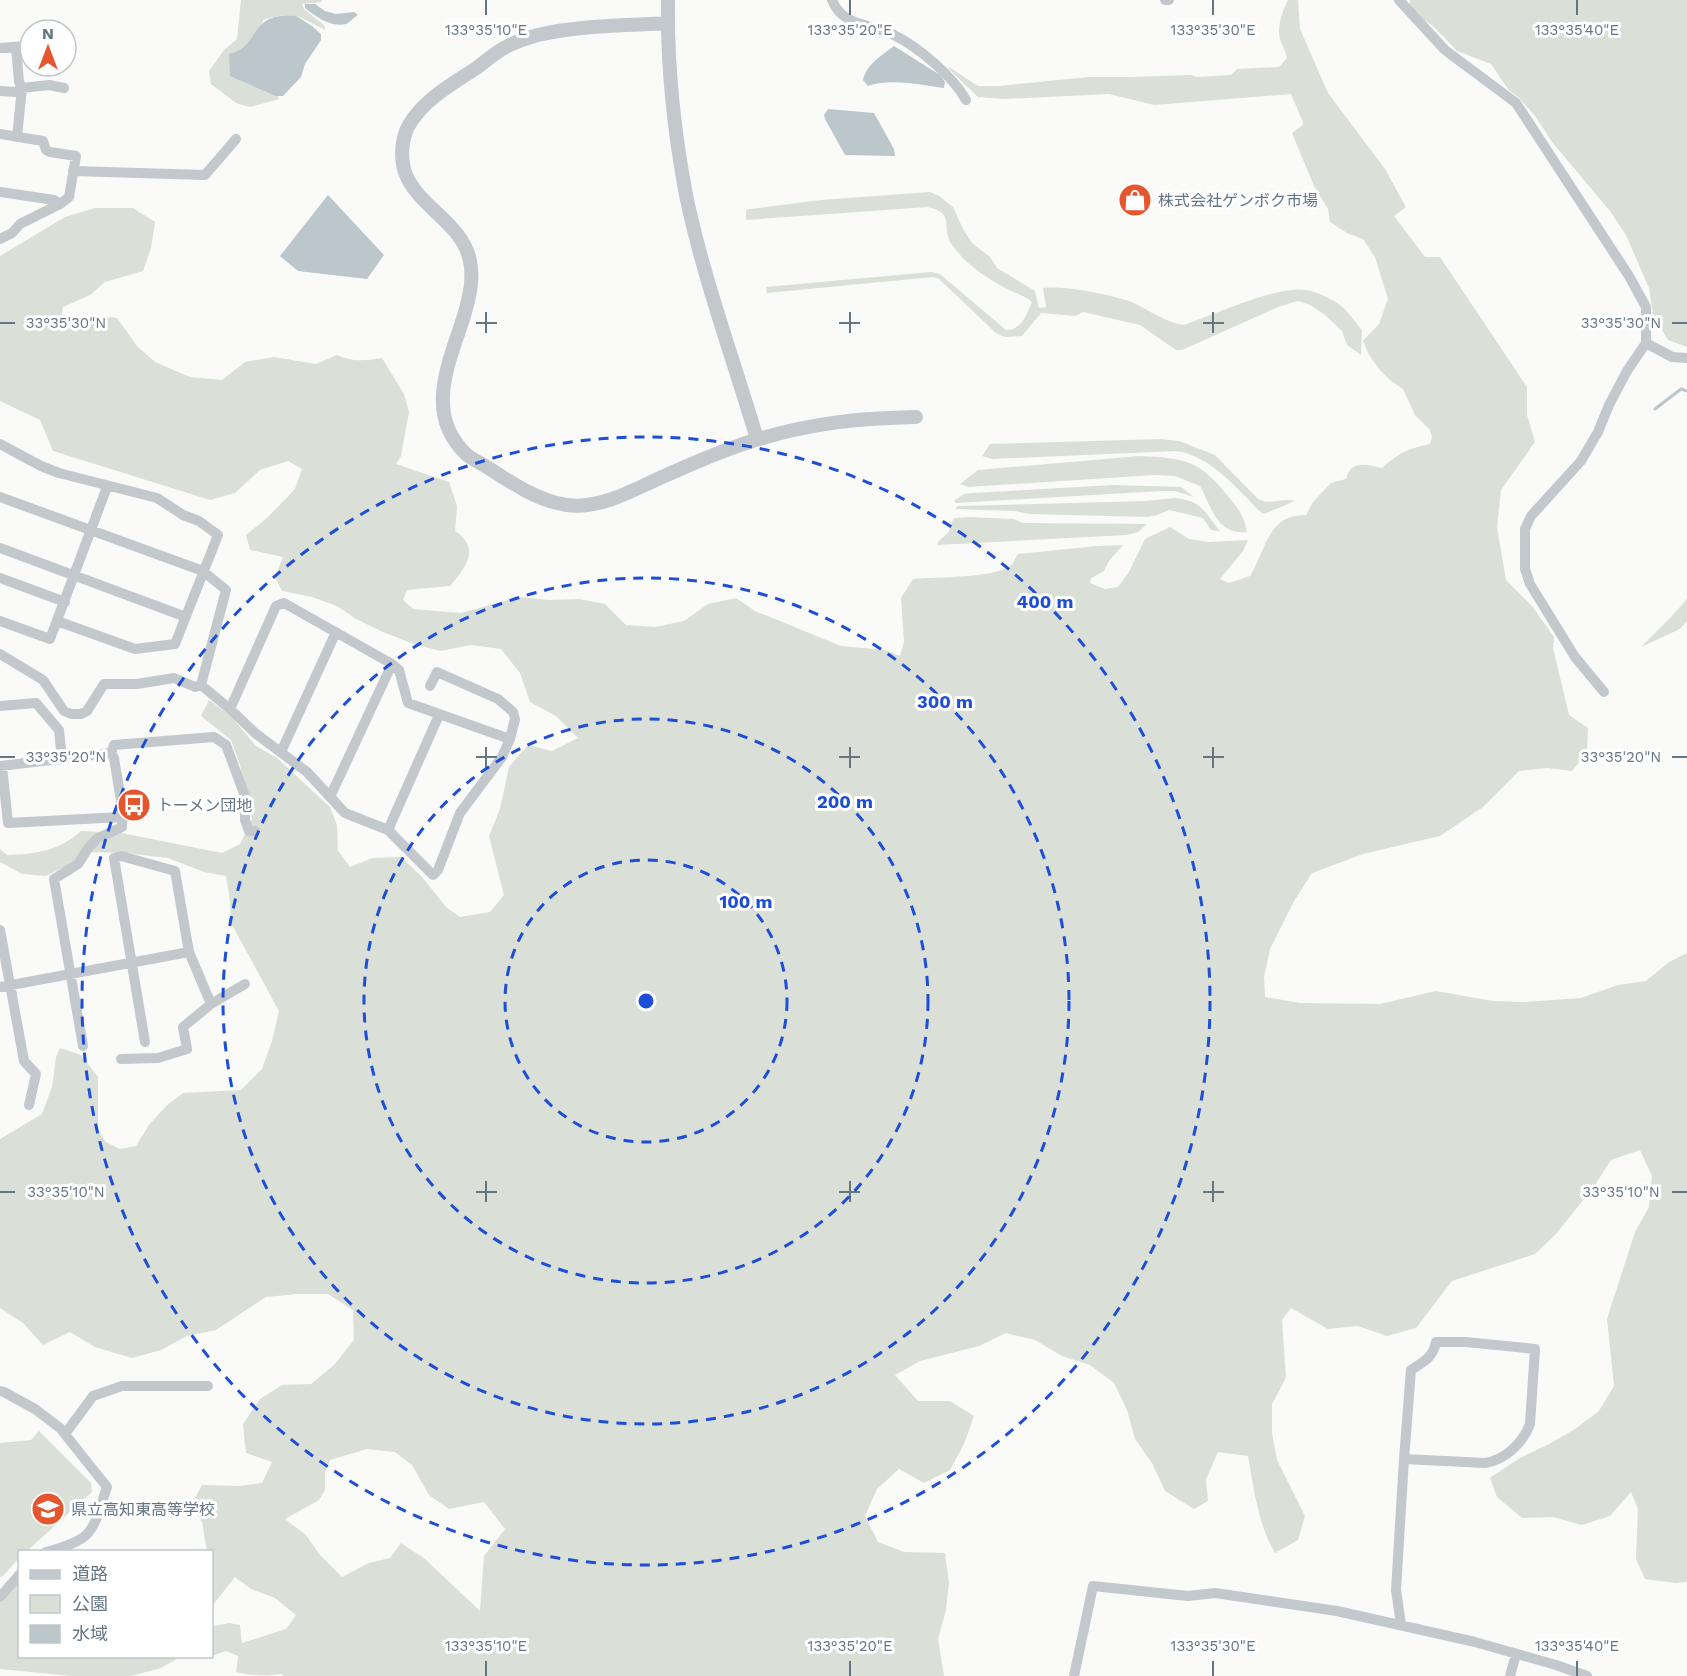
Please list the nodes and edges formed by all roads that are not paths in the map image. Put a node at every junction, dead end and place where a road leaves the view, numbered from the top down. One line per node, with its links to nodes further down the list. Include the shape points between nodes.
1 (668, 0): 4 (street)
2 (832, 0): 9 (street, via 842,16 901,38 944,71)
3 (1399, 0): 17 (street, via 1445,50 1516,103 1635,286 1646,307)
4 (668, 23): 20 (street, via 677,141 686,194); 20 (street, via 567,30 506,47 418,112 408,128 403,143 406,175 465,246 470,260 469,298 445,376 445,423 453,440 468,456 517,486 567,505 590,505 616,498)
5 (0, 48): 6 (street, via 20,46)
6 (22, 88): 7 (street); 8 (street, via 16,92); 11 (street)
7 (64, 88)
8 (0, 91)
9 (966, 100)
10 (0, 134): 11 (street)
11 (17, 137): 13 (street, via 43,141 50,152 76,156)
12 (236, 139): 13 (street, via 205,175)
13 (73, 171): 15 (street, via 69,196)
14 (0, 192): 15 (street)
15 (60, 204): 16 (street)
16 (0, 238)
17 (1646, 343): 18 (street, via 1672,357); 38 (street, via 1627,371 1581,461 1531,516 1525,529 1525,568 1530,584 1575,657)
18 (1687, 358)
19 (916, 417): 20 (street, via 862,418 811,425)
20 (757, 439)
21 (0, 444): 22 (street, via 41,466)
22 (107, 487): 24 (street); 26 (street, via 157,498 211,528 218,535)
23 (0, 497): 24 (street)
24 (91, 530): 26 (street); 27 (street)
25 (0, 548): 27 (street)
26 (203, 571): 30 (street); 36 (street, via 226,590)
27 (74, 575): 29 (street); 30 (street)
28 (0, 578): 29 (street)
29 (64, 602): 32 (street)
30 (186, 617): 32 (street, via 175,644 135,649)
31 (0, 621): 32 (street, via 50,639)
32 (57, 621)
33 (336, 632): 35 (street); 40 (street, via 284,603 276,606); 43 (street)
34 (0, 654): 36 (street, via 43,680 64,711 71,714 87,711 104,684 174,678 195,687)
35 (392, 664): 41 (street, via 399,670 408,703); 47 (street)
36 (201, 685): 40 (street)
37 (430, 686): 42 (street, via 438,672 498,699 513,712)
38 (1604, 692)
39 (0, 706): 45 (street, via 36,703 59,730)
40 (230, 708): 43 (street)
41 (440, 715): 42 (street); 50 (street)
42 (510, 740): 50 (street, via 502,757 460,813 433,875)
43 (281, 752): 47 (street)
44 (111, 753): 45 (street); 48 (street); 51 (street, via 114,746 214,736 226,745 244,796 245,820 249,831)
45 (62, 759): 46 (street)
46 (1, 766): 49 (street)
47 (330, 797): 50 (street, via 345,813)
48 (122, 817): 49 (street); 55 (street, via 122,827 98,838 78,864 54,879)
49 (4, 824)
50 (388, 830)
51 (255, 831)
52 (0, 930): 57 (street)
53 (189, 952): 54 (street); 54 (street, via 175,871 121,856 114,858); 58 (street)
54 (132, 963): 55 (street); 59 (street)
55 (71, 974): 57 (street); 60 (street)
56 (245, 984): 58 (street)
57 (5, 986): 62 (street, via 24,1061 36,1074)
58 (211, 1004): 61 (street, via 183,1026 187,1048 158,1058)
59 (145, 1042)
60 (83, 1046)
61 (121, 1059)
62 (29, 1105)
63 (208, 1386): 65 (street, via 122,1386 93,1396)
64 (0, 1391): 65 (street, via 35,1409)
65 (64, 1434): 67 (street, via 107,1487 92,1531 71,1545)
66 (1404, 1459): 66 (street, via 1485,1463 1495,1462 1515,1448 1530,1424 1535,1349 1436,1342 1428,1359 1411,1370); 70 (street, via 1395,1590)
67 (50, 1550)
68 (18, 1576): 69 (street)
69 (0, 1597)
70 (1401, 1625): 71 (street); 72 (street, via 1215,1593 1188,1596 1093,1586)
71 (1516, 1654): 73 (street); 74 (street)
72 (1074, 1676)
73 (1510, 1676)
74 (1587, 1676)

